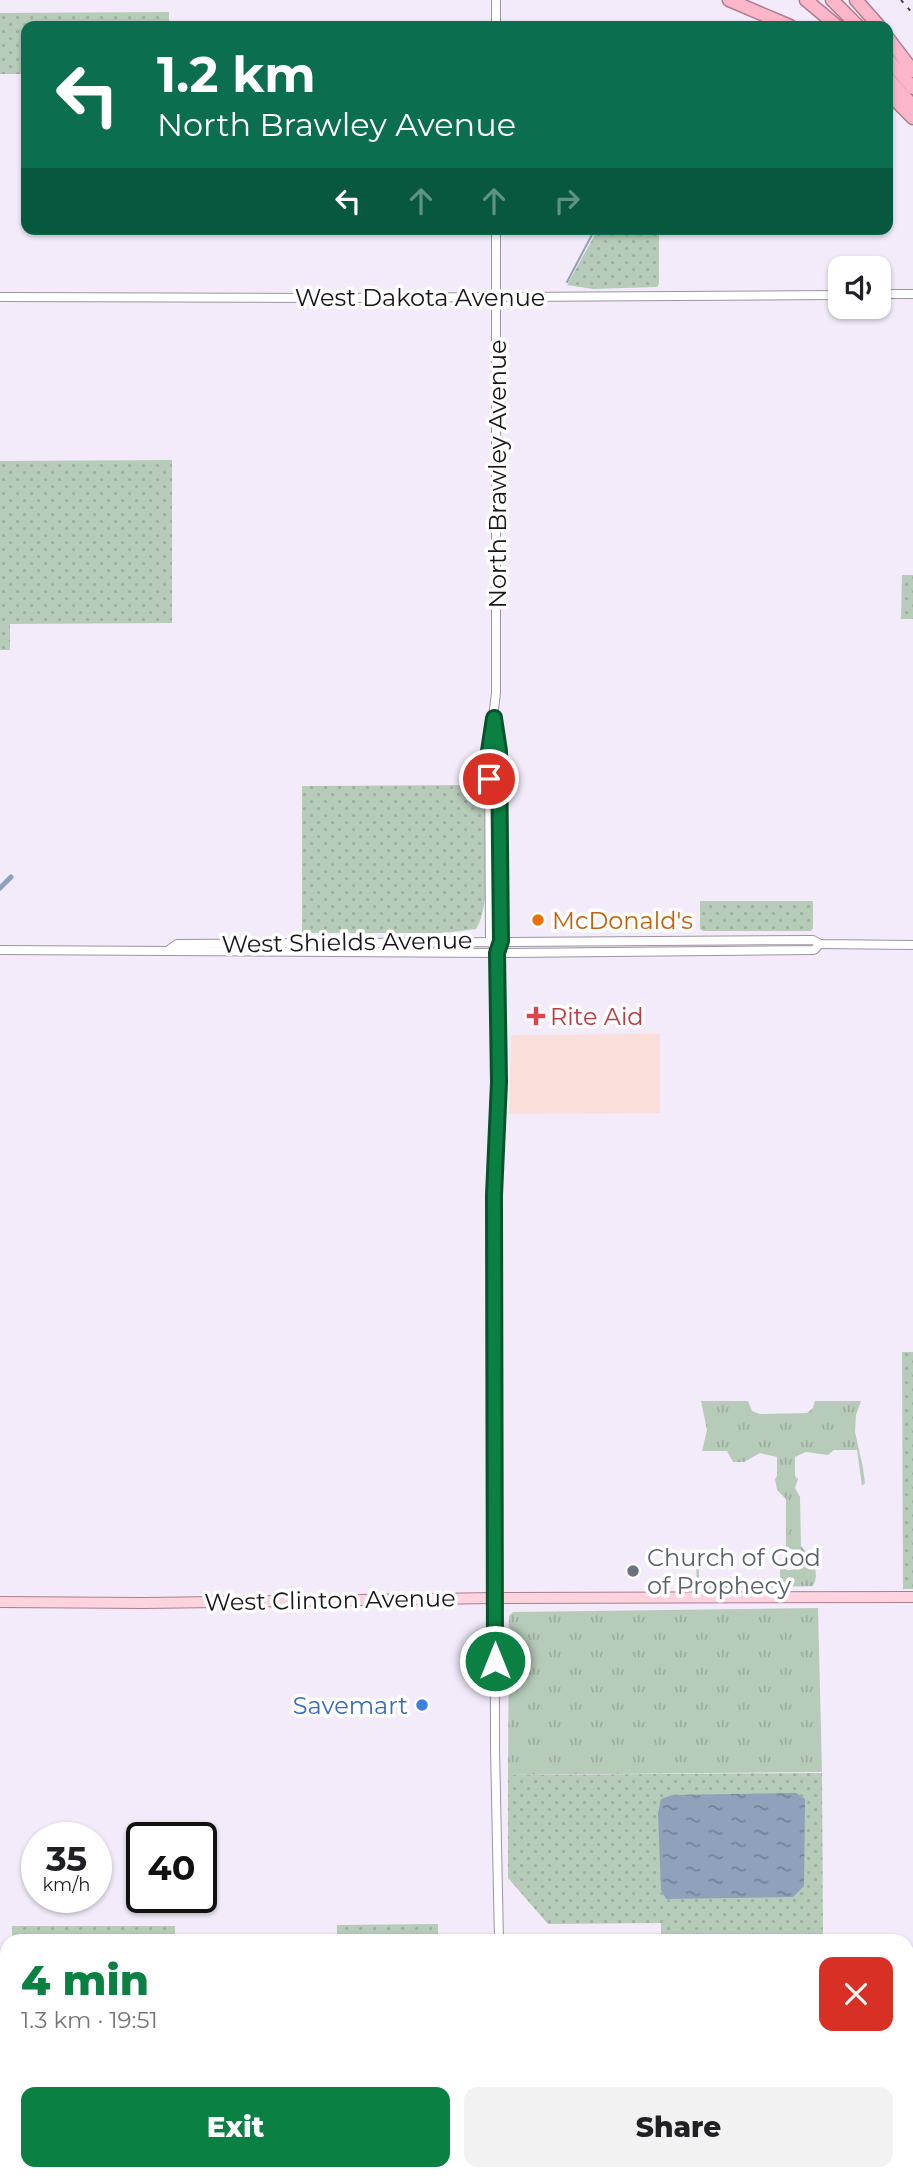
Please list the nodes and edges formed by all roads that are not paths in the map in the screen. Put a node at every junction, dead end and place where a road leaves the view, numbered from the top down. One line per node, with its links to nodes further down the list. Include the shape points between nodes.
1 (496, 0): 6 (street)
2 (729, 0): 7 (highway)
3 (806, 0): 8 (highway)
4 (832, 0): 9 (highway)
5 (856, 0): 10 (highway)
6 (496, 21)
7 (778, 21)
8 (831, 21)
9 (854, 21)
10 (875, 21)
11 (893, 45): 13 (highway)
12 (893, 65): 15 (highway)
13 (913, 71)
14 (893, 84): 17 (highway)
15 (913, 88)
16 (893, 98): 18 (highway)
17 (913, 106)
18 (913, 118)
19 (496, 235): 24 (street, North Brawley Avenue)
20 (891, 294): 21 (street)
21 (913, 294)
22 (828, 295): 24 (street, West Dakota Avenue)
23 (0, 297): 24 (street, West Dakota Avenue)
24 (497, 298): 25 (street, North Brawley Avenue)
25 (494, 718): 26 (street, North Brawley Avenue); 27 (street, North Brawley Avenue)
26 (489, 800): 27 (street); 28 (street, North Brawley Avenue)
27 (500, 850): 29 (street, North Brawley Avenue)
28 (490, 940): 29 (street, West Shields Avenue); 35 (street, West Shields Avenue, via 177,944); 38 (street, North Brawley Avenue)
29 (501, 941): 30 (street, West Shields Avenue); 38 (street, North Brawley Avenue)
30 (632, 941): 31 (street, West Shields Avenue); 37 (street, via 605,945)
31 (693, 941): 32 (street, West Shields Avenue, via 813,940); 36 (street, via 686,946 649,946)
32 (820, 944): 33 (street, West Shields Avenue); 36 (street, West Shields Avenue, via 814,950)
33 (913, 945)
34 (0, 950): 35 (street, West Shields Avenue)
35 (170, 950): 38 (street, West Shields Avenue)
36 (644, 951): 37 (street, West Shields Avenue)
37 (599, 952): 38 (street, West Shields Avenue)
38 (497, 953): 40 (street, North Brawley Avenue)
39 (913, 1597): 40 (main road, West Clinton Avenue)
40 (495, 1598): 41 (main road, West Clinton Avenue); 42 (street, North Brawley Avenue)
41 (0, 1602)
42 (499, 1934)

